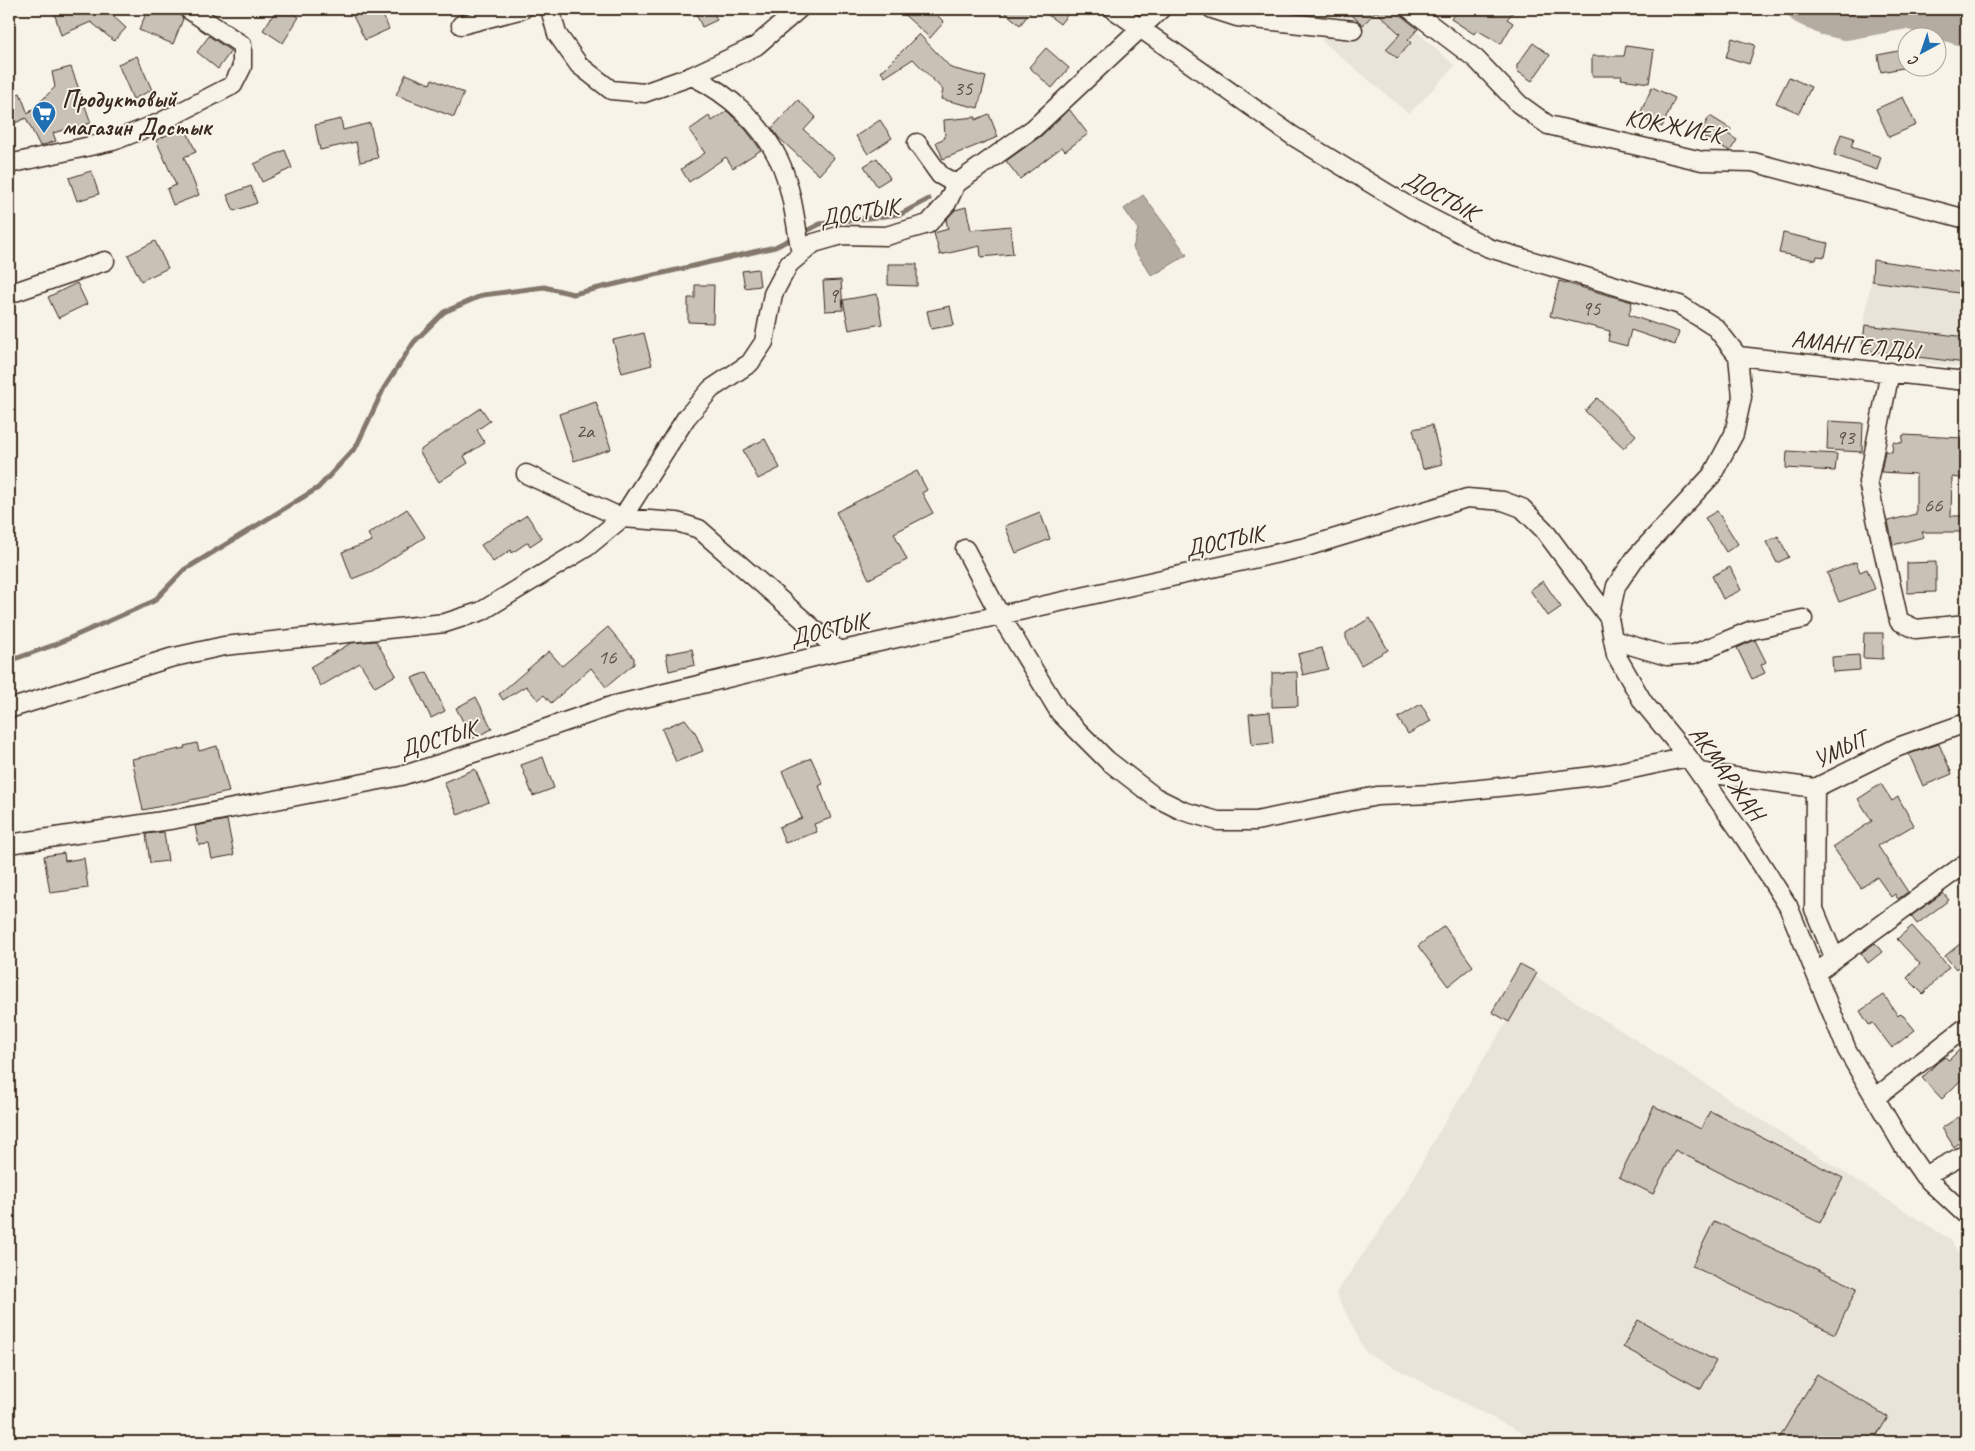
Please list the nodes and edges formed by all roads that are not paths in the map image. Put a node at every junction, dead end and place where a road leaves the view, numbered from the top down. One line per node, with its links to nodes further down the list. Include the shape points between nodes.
1 (188, 9): 14 (street, via 242,45 242,67 233,85 159,123 113,141)
2 (523, 9): 9 (street)
3 (550, 9): 12 (street, via 557,34 579,65 611,90 644,93)
4 (800, 9): 12 (street, via 756,46)
5 (1113, 9): 10 (street, ДОСТЫК)
6 (1161, 9): 10 (street)
7 (1212, 9): 11 (street, via 1237,17)
8 (1410, 9): 16 (street, КОКЖИЕК, via 1476,59 1519,104 1548,125 1702,161 1753,162)
9 (461, 25)
10 (1142, 28): 15 (street, ДОСТЫК, via 1034,128); 20 (street, ДОСТЫК, via 1293,136 1413,209 1489,248 1680,305 1716,328)
11 (1353, 30)
12 (692, 76): 17 (street, via 714,87 750,117 779,161 794,211)
13 (917, 142): 15 (street, via 940,175)
14 (9, 164)
15 (956, 184): 17 (street, ДОСТЫК, via 947,203 928,224 886,236 842,235 814,243)
16 (1966, 219)
17 (801, 254): 24 (street, ДОСТЫК, via 789,264 773,294 764,342 750,363 711,389 686,418)
18 (106, 261): 19 (street)
19 (9, 294)
20 (1738, 356): 21 (street, АМАНГЕЛДЫ); 27 (street, АКМАРЖАН, via 1742,397 1734,434 1712,475 1636,556 1616,586)
21 (1890, 372): 22 (street, АМАНГЕЛДЫ); 29 (street, via 1868,482 1899,621 1916,629)
22 (1966, 381)
23 (526, 474): 24 (street)
24 (622, 518): 31 (street, via 676,522 699,529); 32 (street, ДОСТЫК, via 587,547 482,611 445,623 224,646 170,658)
25 (965, 549): 26 (street)
26 (1000, 615): 27 (street, ДОСТЫК, via 1306,547 1467,498 1502,501 1522,508 1544,530); 31 (street, ДОСТЫК); 34 (street, via 1060,713 1107,760 1155,797 1183,811 1218,821 1256,821 1377,796 1434,794 1608,774)
27 (1609, 618): 30 (street, АКМАРЖАН)
28 (1803, 619): 30 (street, via 1752,630 1694,654 1667,656)
29 (1966, 624)
30 (1613, 640): 34 (street, АКМАРЖАН, via 1616,655 1643,702)
31 (839, 651): 37 (street, ДОСТЫК, via 611,706 401,776 176,819)
32 (9, 709)
33 (1966, 723): 36 (street, УМЫТ, via 1898,747)
34 (1688, 756): 35 (street, АКМАРЖАН)
35 (1699, 772): 36 (street, УМЫТ); 40 (street, АКМАРЖАН, via 1788,906)
36 (1815, 788): 39 (street, via 1814,909)
37 (9, 844)
38 (1966, 863): 39 (street)
39 (1835, 958): 40 (street)
40 (1817, 972): 42 (street, АКМАРЖАН, via 1847,1050)
41 (1966, 1027): 42 (street)
42 (1875, 1098): 44 (street, АКМАРЖАН)
43 (1966, 1154): 44 (street)
44 (1924, 1176): 45 (street, АКМАРЖАН)
45 (1966, 1215)

